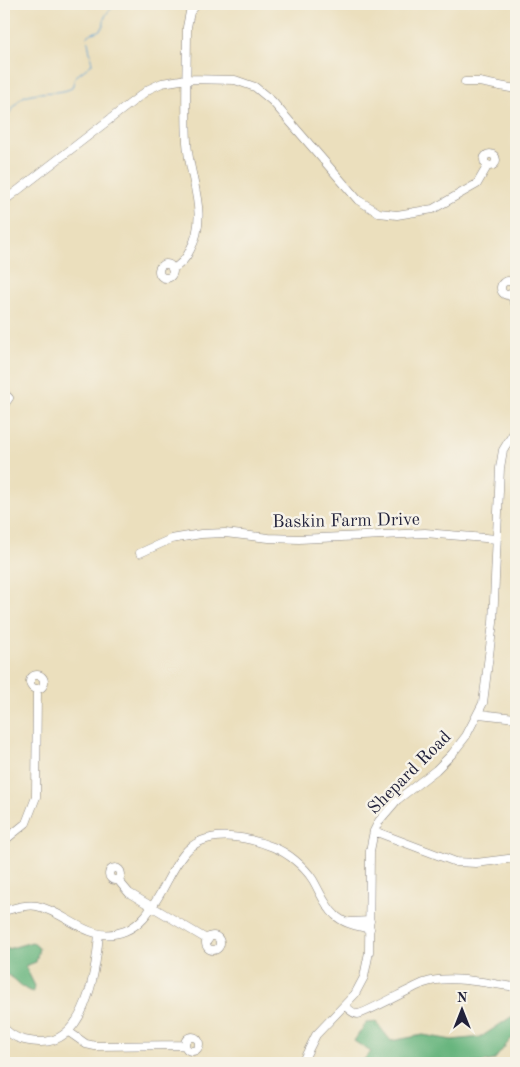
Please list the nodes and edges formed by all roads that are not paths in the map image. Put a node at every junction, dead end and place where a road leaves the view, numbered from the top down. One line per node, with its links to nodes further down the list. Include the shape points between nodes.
1 (197, 4): 2 (street, via 187,21)
2 (187, 79): 5 (street, via 235,80 262,92 358,200 379,214 396,215 433,209 476,184); 6 (street, via 162,83 149,90); 7 (street, via 187,143 199,202 199,222 191,249)
3 (465, 82): 4 (street)
4 (516, 89)
5 (488, 166)
6 (4, 201)
7 (172, 269)
8 (510, 294): 9 (street)
9 (516, 304)
10 (4, 392): 11 (street, via 9,398)
11 (4, 405)
12 (516, 429): 13 (street, Shepard Road, via 502,454)
13 (497, 539): 14 (street, Baskin Farm Drive, via 425,533 300,539 201,534 171,539); 16 (street, Shepard Road, via 491,649)
14 (140, 553)
15 (37, 689): 21 (street, via 34,807 20,829)
16 (484, 703): 17 (street, Shepard Road); 18 (street)
17 (479, 714): 18 (street); 20 (street, Shepard Road, via 452,754 397,800)
18 (498, 715): 19 (street)
19 (516, 718)
20 (374, 831): 22 (street, via 456,862); 26 (street, Shepard Road, via 370,852)
21 (4, 841)
22 (516, 858)
23 (118, 880): 24 (street, via 124,889)
24 (152, 907): 26 (street, via 184,854 202,840 228,837 263,843 286,854 310,876 335,915 354,926); 27 (street, via 143,919 126,931); 28 (street)
25 (4, 911): 27 (street, via 36,906)
26 (370, 925): 30 (street, Shepard Road, via 370,952 364,977 359,990)
27 (99, 934): 32 (street, via 92,982)
28 (208, 940)
29 (516, 988): 30 (street, via 437,980 413,988 364,1013 352,1012)
30 (345, 1006): 34 (street, Shepard Road, via 316,1035)
31 (4, 1028): 32 (street, via 22,1040 42,1042 57,1040)
32 (69, 1032): 33 (street, via 86,1044 95,1046)
33 (186, 1045)
34 (302, 1063)

